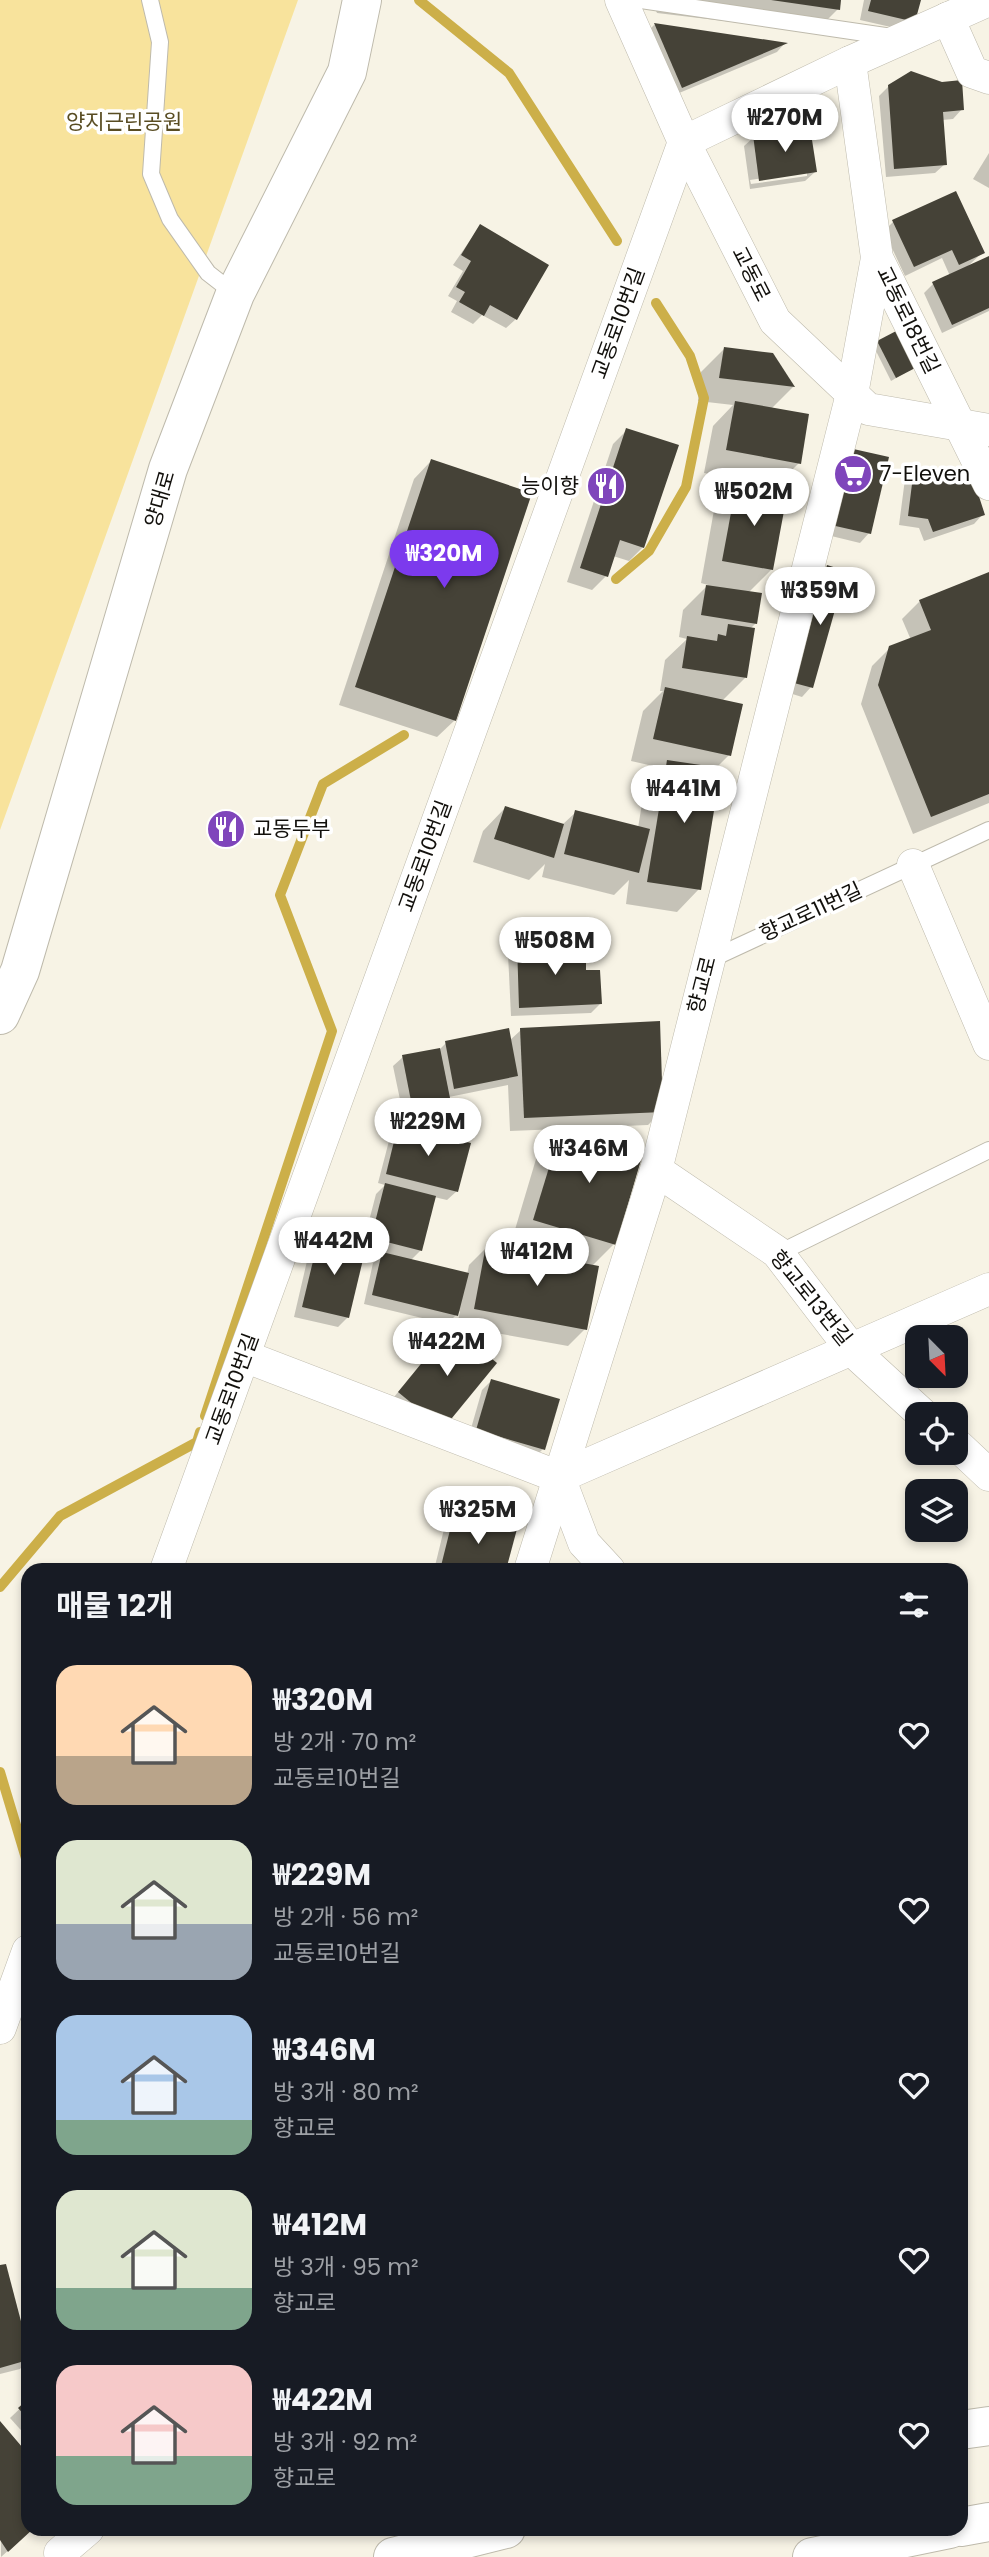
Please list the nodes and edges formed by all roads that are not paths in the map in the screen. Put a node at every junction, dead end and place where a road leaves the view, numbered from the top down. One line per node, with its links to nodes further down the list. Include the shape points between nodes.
1 (150, 0): 12 (lane, via 160,43 151,174 170,219 208,273)
2 (362, 0): 12 (main road, 양대로, via 347,72)
3 (621, 0): 10 (street, 교동로)
4 (641, 0): 7 (lane)
5 (989, 0): 6 (street)
6 (948, 18): 7 (street); 9 (street, via 972,72)
7 (902, 38): 8 (street)
8 (850, 62): 10 (street); 11 (street, 교동로18번길)
9 (989, 79)
10 (684, 142): 13 (street, 교동로, via 775,321); 26 (street, 교동로10번길)
11 (877, 258): 13 (street, 향교로); 14 (street, 교동로18번길)
12 (235, 294): 19 (main road, 양대로, via 168,469 20,971)
13 (852, 394): 14 (street, 교동로, via 868,410); 18 (street, 향교로)
14 (975, 428): 15 (street, 교동로18번길)
15 (989, 484)
16 (989, 830): 17 (lane, 향교로11번길)
17 (913, 865): 18 (lane, 향교로11번길); 20 (street)
18 (709, 960): 22 (street, 향교로)
19 (0, 1015)
20 (989, 1044)
21 (989, 1150): 23 (lane)
22 (656, 1170): 23 (street, 향교로13번길); 30 (street, 향교로)
23 (779, 1253): 25 (street, 향교로13번길)
24 (989, 1289): 25 (street)
25 (852, 1350): 27 (street, 향교로13번길); 30 (street)
26 (244, 1356): 30 (street); 31 (street, 교동로10번길)
27 (909, 1402)
28 (968, 1455): 29 (street)
29 (989, 1475)
30 (559, 1477): 32 (street, 향교로); 33 (street, via 584,1543)
31 (169, 1563)
32 (532, 1563)
33 (603, 1563)
34 (20, 1999): 35 (street)
35 (0, 2028)
36 (989, 2426): 37 (main road)
37 (968, 2429)
38 (989, 2522): 39 (main road)
39 (968, 2526)
40 (80, 2536): 43 (street)
41 (478, 2536): 44 (main road)
42 (915, 2536): 45 (main road)
43 (60, 2553)
44 (393, 2557)
45 (811, 2557)

